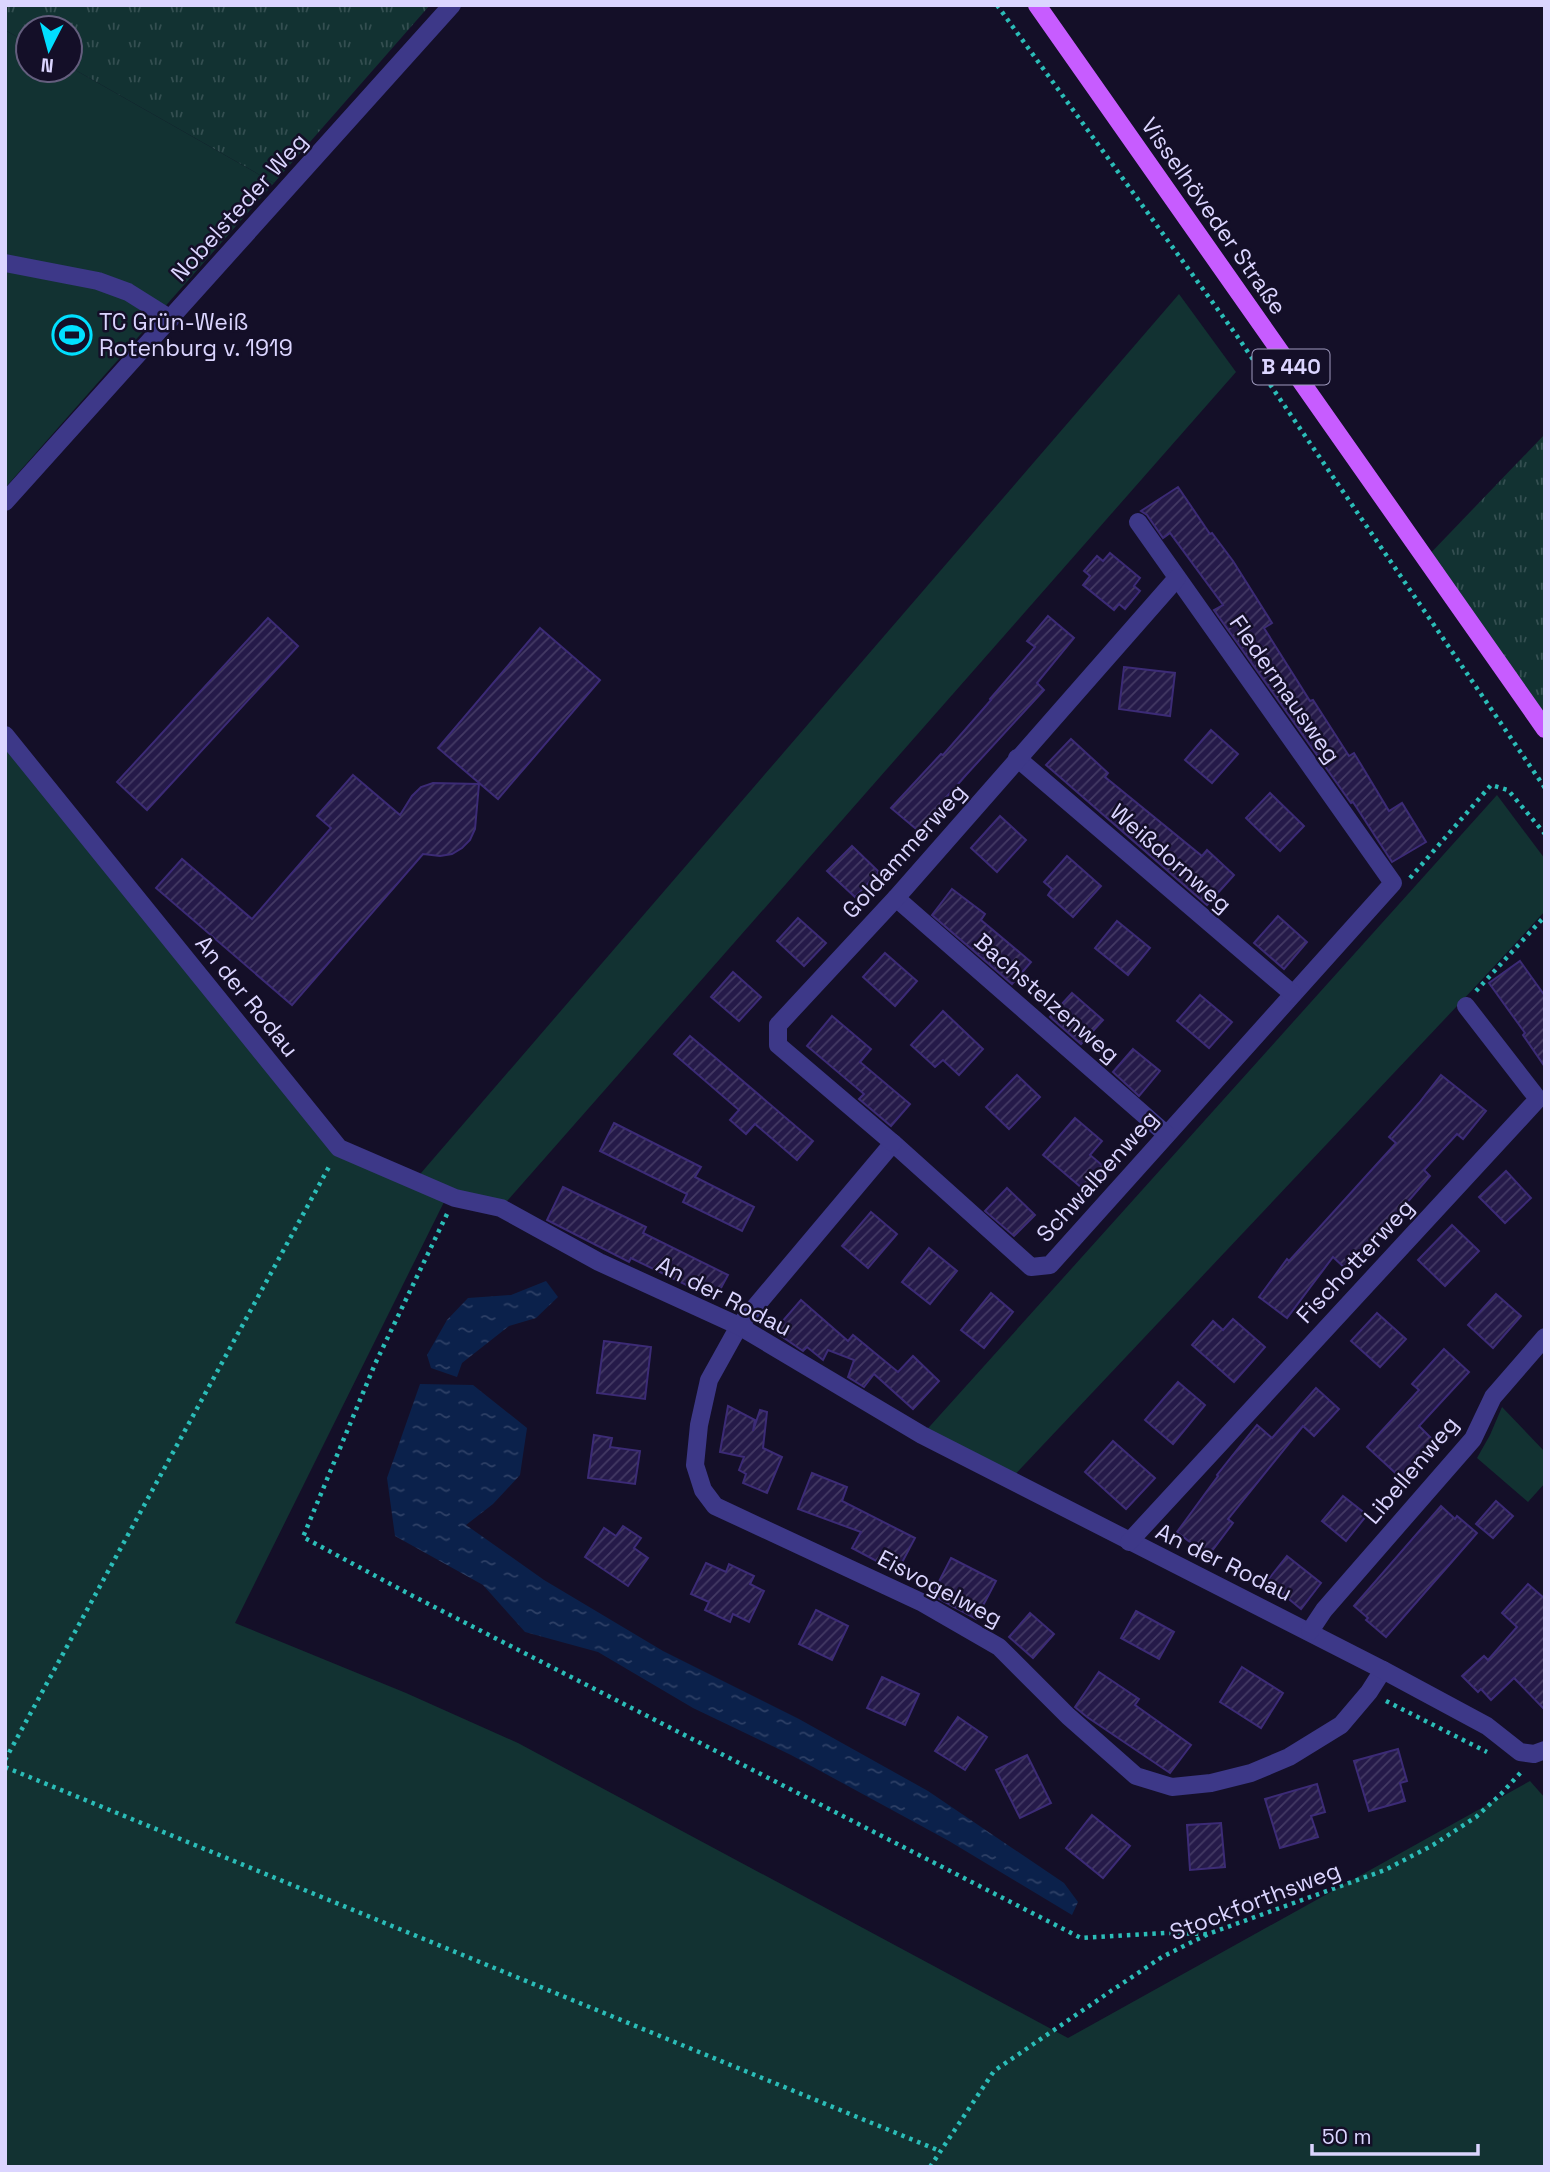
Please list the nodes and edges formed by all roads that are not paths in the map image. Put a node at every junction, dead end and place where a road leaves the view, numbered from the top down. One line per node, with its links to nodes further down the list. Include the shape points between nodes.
1 (452, 5): 4 (street, Nobelsteder Weg)
2 (1037, 5): 8 (main road, Visselhöveder Straße / B 440)
3 (5, 263): 4 (street, via 98,281 128,292)
4 (171, 319): 5 (street, Nobelsteder Weg)
5 (5, 502)
6 (1138, 522): 7 (street, Fledermausweg)
7 (1177, 578): 10 (street, Goldammerweg); 11 (street, Fledermausweg)
8 (1545, 729)
9 (5, 736): 18 (street, An der Rodau, via 339,1148 455,1198 501,1208 599,1262)
10 (1017, 758): 12 (street, Goldammerweg); 13 (street, Weißdornweg)
11 (1393, 883): 13 (street, Schwalbenweg)
12 (896, 898): 16 (street, Bachstelzenweg); 17 (street, Goldammerweg, via 778,1025 778,1045)
13 (1293, 994): 16 (street, Schwalbenweg)
14 (1466, 1006): 15 (street, Fischotterweg)
15 (1541, 1104): 20 (street, Fischotterweg)
16 (1166, 1134): 17 (street, Schwalbenweg, via 1050,1265 1031,1267)
17 (893, 1143): 18 (street)
18 (739, 1326): 20 (street, An der Rodau, via 922,1435); 22 (street, Eisvogelweg, via 709,1380 699,1425 695,1465 703,1490 715,1506 921,1602 999,1647 1136,1776 1172,1787 1211,1783 1289,1757 1341,1725)
19 (1545, 1337): 21 (street, Libellenweg, via 1493,1397 1473,1439)
20 (1129, 1542): 21 (street, An der Rodau)
21 (1310, 1631): 22 (street, An der Rodau)
22 (1383, 1670): 23 (street, An der Rodau, via 1487,1726 1516,1749)
23 (1537, 1752)

